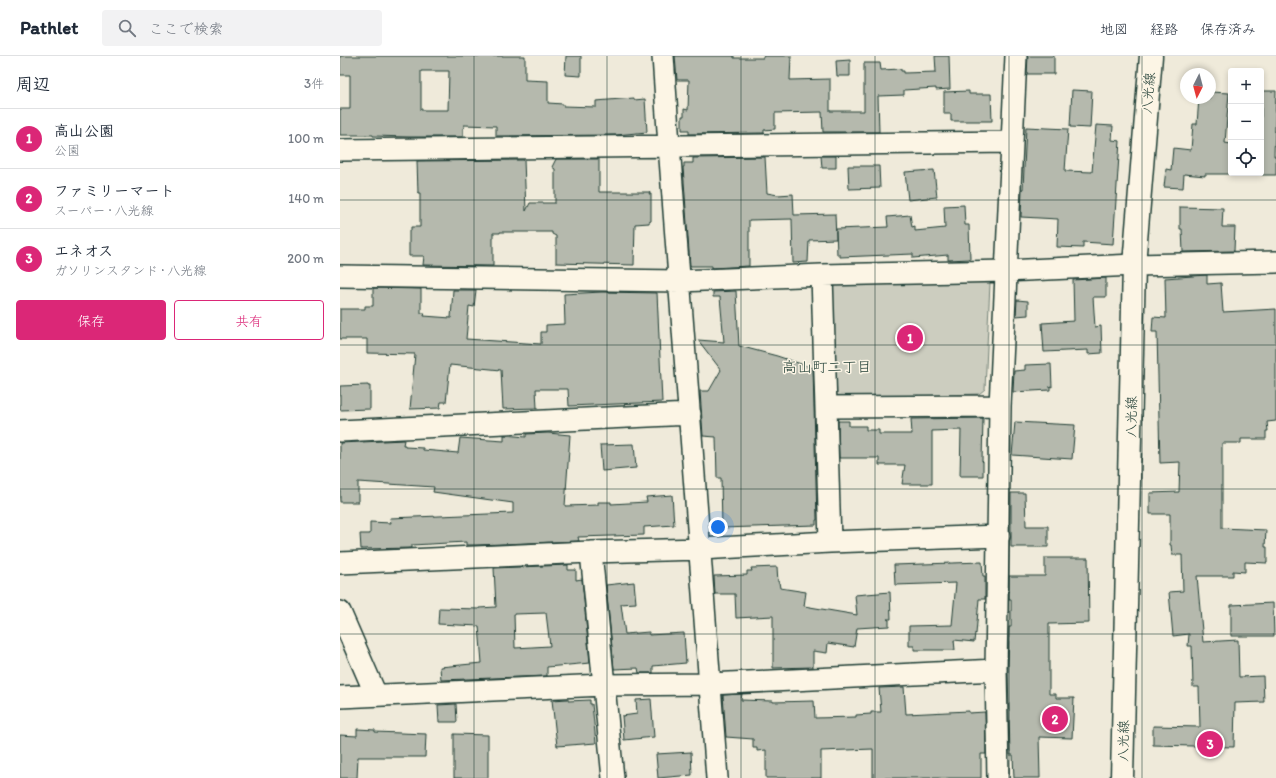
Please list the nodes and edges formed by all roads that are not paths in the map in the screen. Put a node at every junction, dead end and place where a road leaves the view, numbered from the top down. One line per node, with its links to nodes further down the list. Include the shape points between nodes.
1 (663, 56): 5 (street)
2 (1016, 56): 4 (street)
3 (1151, 56): 8 (street, 八光線)
4 (1012, 142): 5 (street); 9 (street)
5 (669, 145): 6 (street); 12 (street)
6 (340, 150)
7 (1276, 262): 8 (street)
8 (1134, 265): 9 (street); 31 (street, 八光線)
9 (1006, 271): 10 (street); 13 (street)
10 (822, 275): 12 (street); 14 (street)
11 (340, 276): 12 (street)
12 (680, 281): 15 (street)
13 (1000, 406): 14 (street); 17 (street)
14 (826, 407): 18 (street)
15 (690, 414): 16 (street); 19 (street)
16 (340, 431)
17 (999, 536): 18 (street); 23 (street)
18 (830, 542): 19 (street)
19 (700, 549): 20 (street); 25 (street)
20 (591, 552): 21 (street); 24 (street)
21 (340, 563)
22 (340, 612): 26 (street)
23 (996, 670): 25 (street); 30 (street)
24 (604, 684): 25 (street); 26 (street); 28 (street)
25 (710, 684): 29 (street)
26 (376, 695): 27 (street)
27 (340, 697)
28 (613, 778)
29 (717, 778)
30 (998, 778)
31 (1122, 778)

